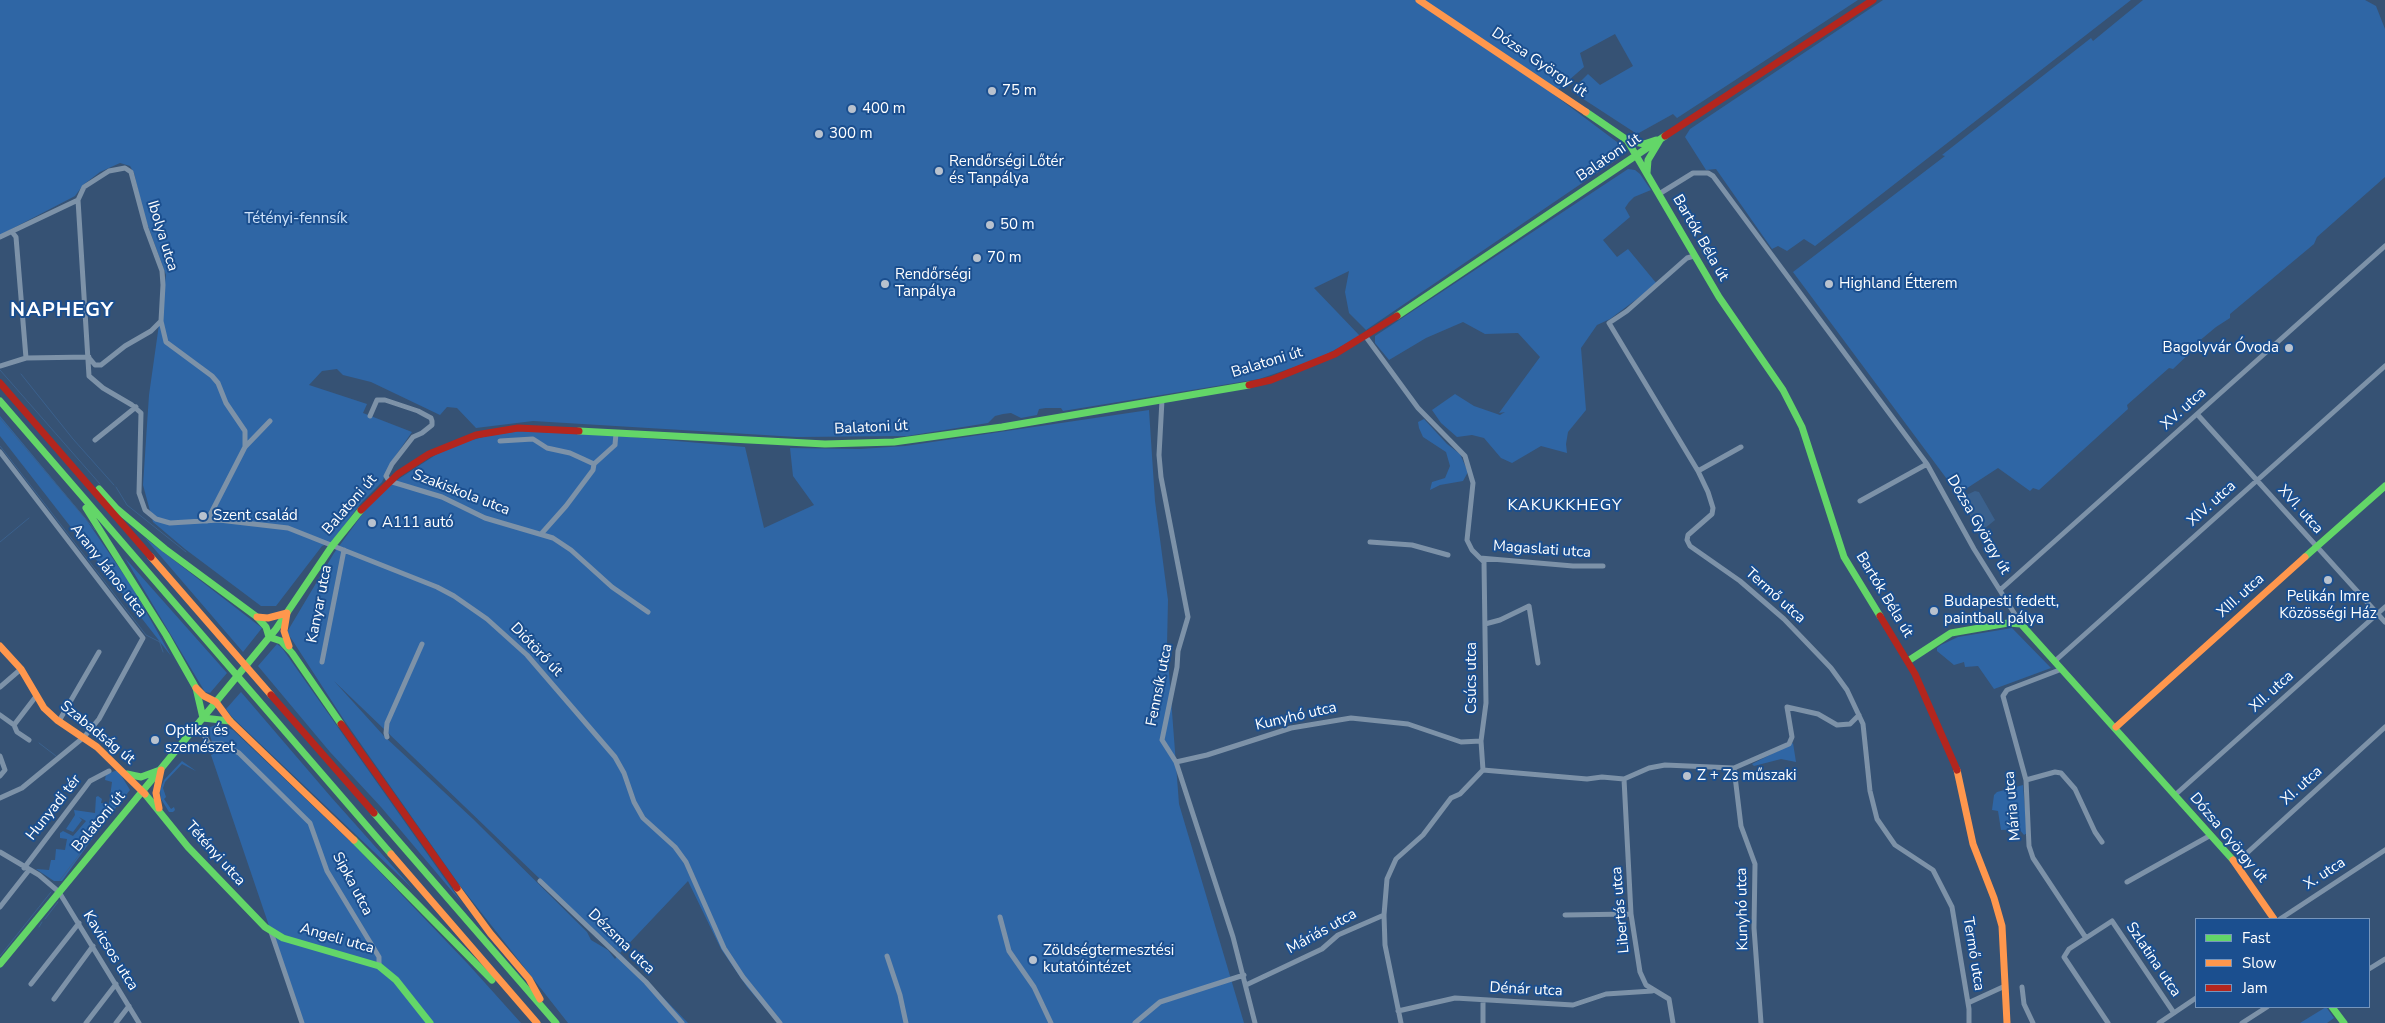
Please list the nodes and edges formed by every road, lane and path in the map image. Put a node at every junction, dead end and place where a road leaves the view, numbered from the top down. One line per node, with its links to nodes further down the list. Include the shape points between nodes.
1 (1419, 0): 4 (main road, Dózsa György út)
2 (1873, 0): 3 (main road, Balatoni út)
3 (1663, 137): 4 (main road, via 1644,144); 5 (main road, Balatoni út); 6 (main road, via 1648,160)
4 (1627, 140): 5 (main road, Dózsa György út)
5 (1636, 156): 6 (main road, Bartók Béla út); 16 (main road, Balatoni út)
6 (1647, 174): 7 (main road, Bartók Béla út)
7 (1659, 194): 14 (main road, Bartók Béla út); 38 (street, Dózsa György út, via 1693,173 1713,176)
8 (78, 200): 9 (street); 15 (street, Ibolya utca, via 84,187 102,175 119,168 132,172 146,228 162,271); 17 (street)
9 (12, 232): 10 (street); 18 (street, via 16,237)
10 (0, 237)
11 (2385, 246): 12 (street, XV. utca)
12 (2380, 250): 13 (street); 27 (street, XV. utca)
13 (2385, 255)
14 (1694, 256): 39 (street, Termő utca, via 1687,258 1610,323); 70 (main road, Bartók Béla út, via 1793,408 1844,556)
15 (161, 321): 19 (street); 33 (street, via 166,342 218,383 226,403 245,431)
16 (1366, 337): 24 (main road, Balatoni út, via 1335,354 1271,380); 52 (street, Csúcs utca, via 1418,408 1465,456 1473,483 1467,540)
17 (89, 357): 18 (street); 19 (street, via 95,365); 22 (street)
18 (26, 358): 20 (street)
19 (101, 365): 22 (street)
20 (0, 366)
21 (2385, 366): 40 (street, XIV. utca)
22 (89, 373): 26 (street, via 103,388)
23 (0, 383): 36 (main road)
24 (1162, 400): 30 (main road, Balatoni út, via 955,434 878,443 785,443); 92 (street, Fennsík utca, via 1161,477 1188,617 1178,651 1162,740)
25 (0, 401): 41 (main road)
26 (136, 407): 31 (street); 45 (street, Diótörő út, via 142,415 139,486 142,506 156,519 170,523)
27 (2197, 414): 40 (street, XVI. utca); 54 (street, XV. utca)
28 (370, 416): 42 (street, via 378,400 385,400 418,411 432,421 432,425 414,437 392,464 386,476)
29 (270, 421): 33 (street)
30 (616, 432): 37 (street, via 615,444); 42 (main road, Balatoni út, via 524,428 486,433 438,449)
31 (94, 440)
32 (500, 440): 37 (street, via 533,439 547,448 570,453)
33 (245, 447): 45 (street)
34 (1741, 447): 39 (street)
35 (0, 452): 87 (street, Arany János utca, via 142,636 99,719)
36 (68, 462): 59 (main road, via 87,476 148,536); 147 (main road)
37 (594, 464): 46 (street, via 593,470)
38 (1927, 464): 44 (street); 54 (street, Dózsa György út)
39 (1698, 471): 79 (street, Termő utca, via 1713,508 1708,519 1688,535 1690,546 1740,581 1784,619 1836,674)
40 (2257, 480): 49 (street, XVI. utca); 68 (street, XIV. utca)
41 (68, 481): 75 (main road); 136 (main road)
42 (389, 481): 46 (street, Szakiskola utca, via 442,496 485,518); 48 (main road, Balatoni út)
43 (2385, 486): 49 (main road, XIII. utca)
44 (1860, 501)
45 (207, 521): 48 (street, Diótörő út, via 233,520 288,528)
46 (542, 534): 56 (street, Szakiskola utca, via 566,546 612,587)
47 (1370, 542): 51 (street, via 1412,545)
48 (332, 546): 50 (street, Diótörő út); 57 (main road, Balatoni út)
49 (2316, 547): 58 (street, XVI. utca); 84 (main road, XIII. utca)
50 (344, 550): 69 (street, Kanyar utca); 156 (street, Diótörő út, via 454,596 487,619 528,655 620,765 643,818 676,848 686,862 724,948)
51 (1448, 555)
52 (1480, 558): 53 (street, Magaslati utca); 61 (street, Csúcs utca, via 1484,562)
53 (1603, 566)
54 (2000, 590): 62 (street, Dózsa György út)
55 (2385, 607): 58 (street, XII. utca)
56 (648, 612)
57 (287, 613): 59 (main road); 63 (main road, Balatoni út); 67 (main road, via 285,637)
58 (2377, 614): 60 (street, XVI. utca); 102 (street, XII. utca)
59 (257, 617): 63 (main road)
60 (2385, 622)
61 (1485, 624): 71 (street, via 1529,606); 90 (street, Csúcs utca, via 1486,703)
62 (2022, 624): 68 (main road, Dózsa György út); 70 (main road, via 2008,623 1951,633)
63 (269, 637): 67 (main road, via 281,641); 77 (main road, Balatoni út)
64 (422, 644): 88 (street, via 388,723)
65 (0, 646): 72 (main road, Szabadság út)
66 (99, 652): 82 (street)
67 (292, 653): 147 (main road, via 425,844 490,933 529,979)
68 (2055, 661): 73 (main road, Dózsa György út)
69 (322, 662)
70 (1908, 662): 134 (main road, Bartók Béla út, via 1955,764 1973,844 2002,926)
71 (1538, 663)
72 (21, 669): 74 (street); 76 (main road, Szabadság út)
73 (2062, 669): 84 (main road, Dózsa György út); 100 (street, Mária utca, via 2003,694)
74 (0, 686)
75 (196, 688): 77 (main road); 80 (main road)
76 (37, 695): 82 (main road, Szabadság út, via 44,708); 83 (street)
77 (216, 702): 80 (main road, Balatoni út); 81 (main road)
78 (0, 715): 83 (street)
79 (1859, 716): 93 (street, via 1850,724 1837,725 1818,714 1787,707 1792,737 1789,744); 141 (street, Termő utca, via 1864,730 1870,791 1877,820 1895,845 1934,870 1952,906)
80 (203, 718): 81 (main road); 86 (main road, Balatoni út)
81 (230, 720): 136 (main road, via 495,983)
82 (59, 721): 87 (main road, Szabadság út)
83 (14, 724): 89 (street, via 17,732)
84 (2116, 727): 102 (main road, Dózsa György út)
85 (2385, 727): 109 (street, XI. utca)
86 (195, 728): 94 (main road, Balatoni út); 128 (street, Sipka utca, via 204,734 209,744 222,744 234,750 310,822 327,871 379,957)
87 (84, 737): 97 (main road, Szabadság út); 103 (street, via 22,788)
88 (388, 737)
89 (29, 740)
90 (1481, 741): 92 (street, Kunyhó utca, via 1461,742 1408,724 1351,718 1291,728); 95 (street, Csúcs utca)
91 (0, 756): 98 (street, via 5,770)
92 (1176, 762): 130 (street, Fennsík utca)
93 (1734, 768): 99 (street, via 1666,765 1649,768); 164 (street, Kunyhó utca, via 1741,826 1756,864 1754,928)
94 (161, 770): 97 (main road, via 138,777); 101 (main road, Balatoni út); 104 (main road, via 156,793)
95 (1483, 770): 99 (street); 117 (street, via 1460,794 1451,798 1423,836 1396,859 1387,879)
96 (109, 771): 110 (street, Hunyadi tér, via 90,781)
97 (125, 773): 101 (main road, Szabadság út)
98 (0, 776)
99 (1624, 779): 115 (street, Libertás utca)
100 (2026, 780): 106 (street, via 2061,773 2075,789); 123 (street, Mária utca, via 2029,846 2033,858)
101 (143, 792): 104 (main road, Tétényi utca); 113 (main road, Balatoni út)
102 (2175, 795): 105 (main road, Dózsa György út)
103 (0, 798)
104 (159, 810): 122 (main road, Tétényi utca, via 188,848)
105 (2211, 835): 109 (main road, Dózsa György út); 112 (street)
106 (2102, 842)
107 (2385, 850): 120 (street, X. utca)
108 (0, 852): 110 (street, Kavicsos utca)
109 (2236, 863): 119 (main road, Dózsa György út)
110 (27, 869): 113 (street, Kavicsos utca, via 40,875); 114 (street, Hunyadi tér)
111 (540, 881): 155 (street, Dézsma utca, via 646,982)
112 (2127, 882)
113 (59, 892): 121 (street, Kavicsos utca); 127 (main road, Balatoni út)
114 (0, 906)
115 (1631, 914): 116 (street); 137 (street, Libertás utca, via 1640,972)
116 (1565, 915)
117 (1384, 916): 133 (street, Máriás utca, via 1338,935 1322,949); 145 (street, via 1385,945)
118 (1000, 917): 158 (street, via 1009,951 1034,987)
119 (2271, 918)
120 (2282, 918)
121 (79, 923): 124 (street, Kavicsos utca); 131 (street)
122 (271, 932): 128 (main road, Angeli utca); 151 (street)
123 (2086, 938): 146 (street, Szlatina utca, via 2112,921); 168 (street, via 2064,954 2065,960)
124 (92, 946): 132 (street, Kavicsos utca); 138 (street)
125 (886, 956): 157 (street)
126 (2385, 959): 129 (street)
127 (0, 964)
128 (379, 966): 152 (main road, Angeli utca, via 396,980)
129 (2370, 968)
130 (1244, 975): 133 (street, Fennsík utca); 159 (street, via 1160,1002)
131 (31, 984)
132 (116, 984): 142 (street, Kavicsos utca); 148 (street)
133 (1246, 985): 160 (street, Fennsík utca)
134 (2005, 986): 141 (street); 166 (main road, Bartók Béla út)
135 (2022, 987): 167 (street, via 2024,1004)
136 (509, 991): 153 (main road)
137 (1652, 991): 140 (street, Dénár utca, via 1606,994 1573,1005); 163 (street, Libertás utca, via 1669,999)
138 (54, 999)
139 (2195, 999): 146 (street)
140 (1484, 1000): 145 (street, Dénár utca, via 1455,998); 162 (street)
141 (1968, 1003): 165 (street, Termő utca)
142 (129, 1006): 149 (street); 150 (street, Kavicsos utca)
143 (2265, 1008): 170 (street)
144 (2333, 1008): 171 (main road)
145 (1398, 1011): 161 (street)
146 (2174, 1013): 169 (street)
147 (550, 1016): 154 (main road)
148 (86, 1023)
149 (116, 1023)
150 (139, 1023)
151 (302, 1023)
152 (430, 1023)
153 (537, 1023)
154 (556, 1023)
155 (682, 1023)
156 (780, 1023)
157 (906, 1023)
158 (1051, 1023)
159 (1135, 1023)
160 (1256, 1023)
161 (1401, 1023)
162 (1483, 1023)
163 (1673, 1023)
164 (1761, 1023)
165 (1969, 1023)
166 (2007, 1023)
167 (2033, 1023)
168 (2108, 1023)
169 (2159, 1023)
170 (2242, 1023)
171 (2344, 1023)

